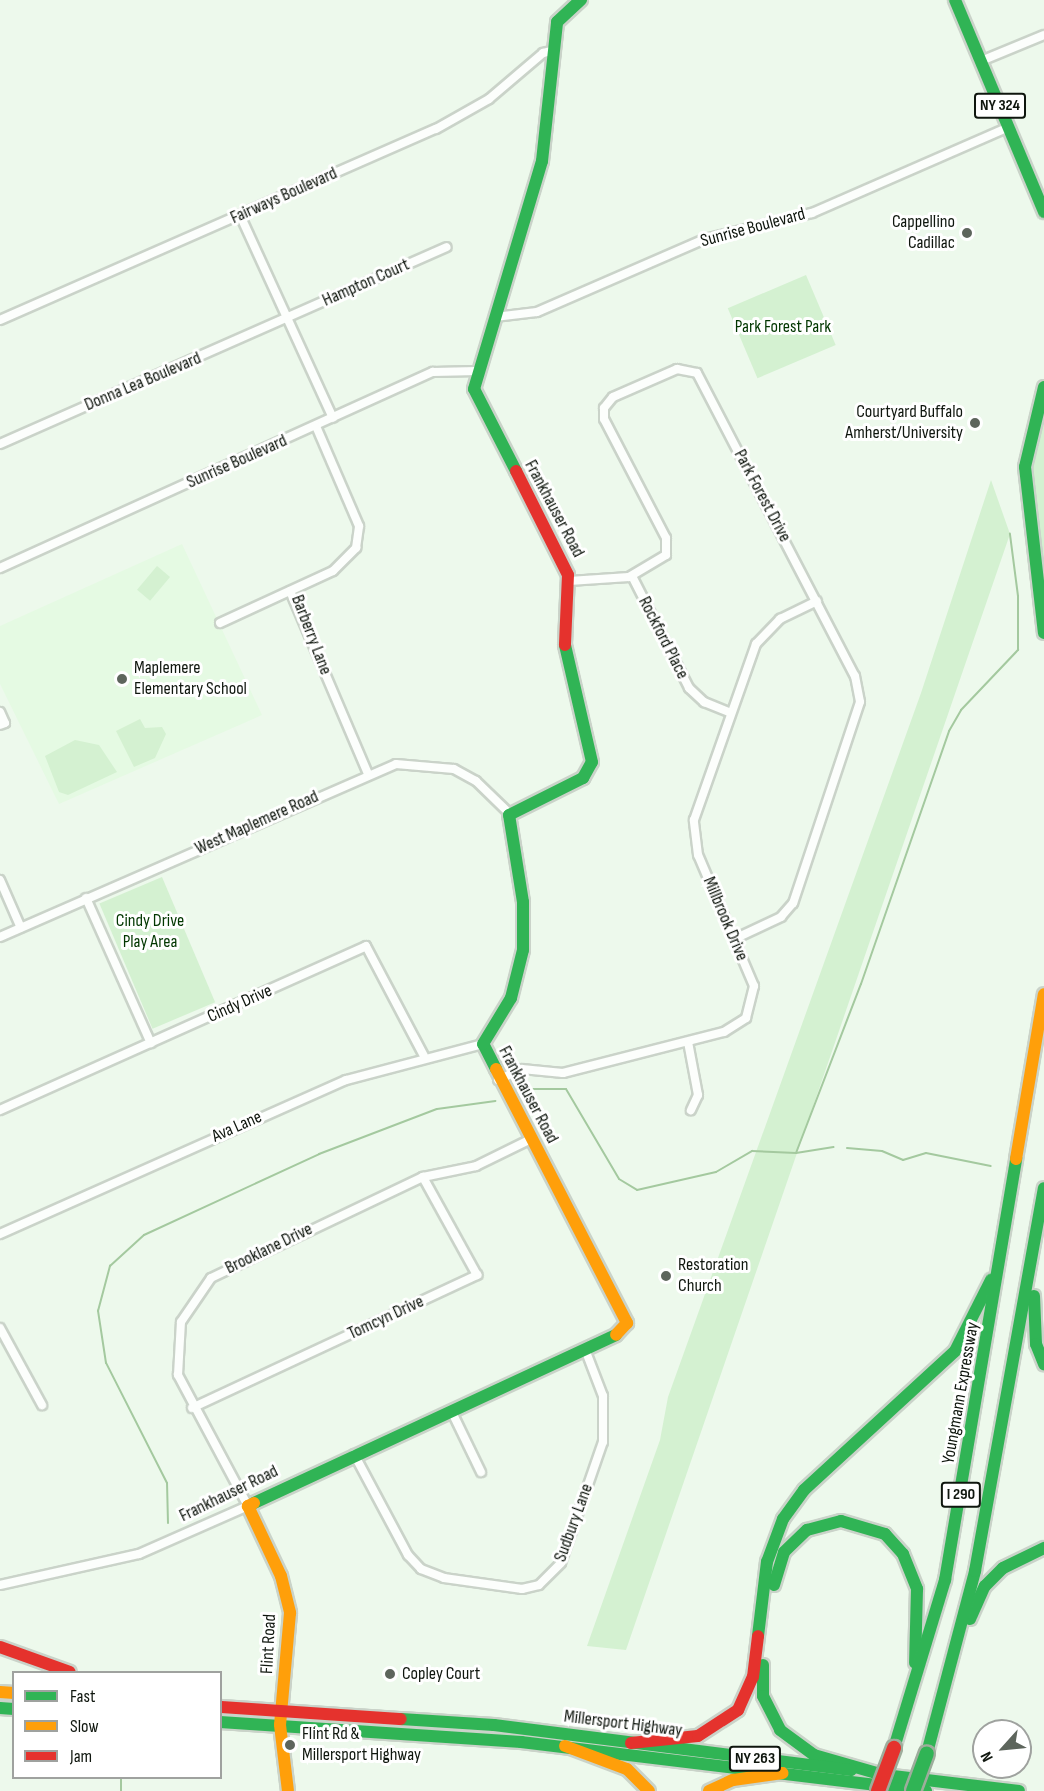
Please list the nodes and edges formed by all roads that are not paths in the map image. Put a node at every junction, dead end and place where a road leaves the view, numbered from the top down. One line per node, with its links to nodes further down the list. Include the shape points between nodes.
1 (580, 0): 4 (main road, Frankhauser Road, via 558,19)
2 (955, 0): 5 (main road, NY 324)
3 (1044, 35): 5 (street)
4 (555, 50): 8 (street, Fairways Boulevard, via 543,53 501,91 456,118); 10 (main road, Frankhauser Road, via 543,161)
5 (981, 62): 6 (main road, NY 324)
6 (1009, 127): 7 (main road, NY 324); 10 (street, Sunrise Boulevard, via 812,213 721,233 553,306)
7 (1044, 212)
8 (240, 215): 11 (street); 12 (street, Fairways Boulevard)
9 (446, 247): 11 (street, Hampton Court)
10 (495, 317): 13 (main road, Frankhauser Road)
11 (287, 318): 15 (street); 17 (street, Donna Lea Boulevard)
12 (0, 320)
13 (477, 371): 15 (street, Sunrise Boulevard, via 433,372); 20 (main road, Frankhauser Road, via 476,399)
14 (1044, 387): 24 (main road, via 1024,467)
15 (333, 418): 16 (street, Sunrise Boulevard)
16 (316, 426): 18 (street, Sunrise Boulevard); 21 (street, Barberry Lane, via 359,526 359,540 338,569)
17 (0, 444)
18 (0, 568)
19 (632, 576): 20 (street, Park Forest Drive); 22 (street, Park Forest Drive, via 662,560 668,543 604,419 604,408 613,397 684,368 702,378); 26 (street, Rockford Place, via 689,688 704,702)
20 (569, 581): 29 (main road, Frankhauser Road, via 562,635 591,766 583,778)
21 (290, 591): 23 (street); 28 (street, Barberry Lane)
22 (817, 601): 26 (street, Millbrook Drive, via 763,634); 34 (street, Park Forest Drive, via 855,676 856,726 793,903 781,917)
23 (220, 623)
24 (1044, 633)
25 (0, 712): 27 (street)
26 (730, 713): 34 (street, Millbrook Drive, via 694,832 698,855)
27 (2, 724)
28 (368, 774): 29 (street, West Maplemere Road, via 396,764 440,765 476,781); 31 (street, West Maplemere Road)
29 (509, 813): 38 (main road, Frankhauser Road, via 523,902 523,950 511,998)
30 (0, 880): 32 (street)
31 (86, 898): 32 (street, West Maplemere Road); 37 (street)
32 (21, 928): 33 (street, West Maplemere Road)
33 (0, 937)
34 (734, 939): 36 (street, Millbrook Drive, via 754,986 750,1012 732,1029)
35 (1044, 994): 47 (main road, Youngmann Expressway / I 290)
36 (688, 1042): 40 (street, Millbrook Drive, via 563,1073 522,1069); 42 (street, via 698,1095)
37 (151, 1043): 39 (street, Cindy Drive, via 366,946); 41 (street, Cindy Drive)
38 (483, 1044): 39 (street, Ava Lane); 40 (main road, Frankhauser Road)
39 (424, 1056): 46 (street, Ava Lane, via 311,1095)
40 (497, 1080): 43 (main road, Frankhauser Road)
41 (0, 1110)
42 (691, 1110)
43 (531, 1139): 44 (street, Brooklane Drive, via 476,1166); 50 (main road, Frankhauser Road, via 627,1317 623,1331)
44 (423, 1177): 53 (street, Brooklane Drive, via 223,1270 202,1287 183,1316 176,1348 178,1375); 53 (street, Tomcyn Drive, via 477,1275)
45 (1044, 1188): 48 (main road, I 290)
46 (0, 1234)
47 (1005, 1237): 63 (main road, Youngmann Expressway / I 290, via 945,1580); 68 (main road, via 986,1295 955,1351 804,1490 783,1519 767,1562 753,1677 738,1710 698,1736)
48 (1033, 1262): 51 (main road, via 1033,1323); 61 (main road, I 290)
49 (0, 1328): 52 (street)
50 (585, 1349): 54 (main road, Frankhauser Road); 55 (street, Sudbury Lane, via 603,1396 603,1442 561,1563 539,1585 522,1589 444,1578 421,1569 408,1555)
51 (1044, 1364)
52 (42, 1405)
53 (192, 1407): 57 (street, Brooklane Drive)
54 (451, 1410): 55 (main road, Frankhauser Road); 56 (street)
55 (354, 1454): 57 (main road, Frankhauser Road)
56 (481, 1472)
57 (248, 1506): 59 (street, Frankhauser Road, via 139,1554); 65 (main road, Flint Road, via 289,1605)
58 (1044, 1548): 61 (main road, via 1003,1568 985,1586)
59 (0, 1585)
60 (0, 1647): 62 (main road)
61 (953, 1661): 76 (main road, I 290, bridge)
62 (67, 1671)
63 (913, 1695): 71 (main road, via 919,1602 903,1554 885,1534 862,1524 841,1521 807,1530 778,1564 763,1696 780,1730 796,1744); 75 (main road, Youngmann Expressway / I 290, bridge)
64 (222, 1707): 65 (main road, Millersport Highway / NY 263)
65 (280, 1710): 67 (main road, Flint Road); 68 (main road, Millersport Highway / NY 263, via 467,1722)
66 (222, 1722): 67 (main road, Millersport Highway / NY 263)
67 (280, 1725): 69 (main road, Millersport Highway / NY 263); 72 (main road, Flint Road, via 281,1767)
68 (631, 1743): 71 (main road, Millersport Highway / NY 263)
69 (565, 1746): 70 (main road, Millersport Highway / NY 263); 73 (main road, via 627,1769)
70 (783, 1773): 74 (main road, via 733,1780); 77 (main road, Millersport Highway / NY 263)
71 (880, 1774): 78 (main road, Millersport Highway / NY 263)
72 (288, 1791)
73 (649, 1791)
74 (709, 1791)
75 (878, 1791)
76 (913, 1791)
77 (926, 1791)
78 (1019, 1791)

